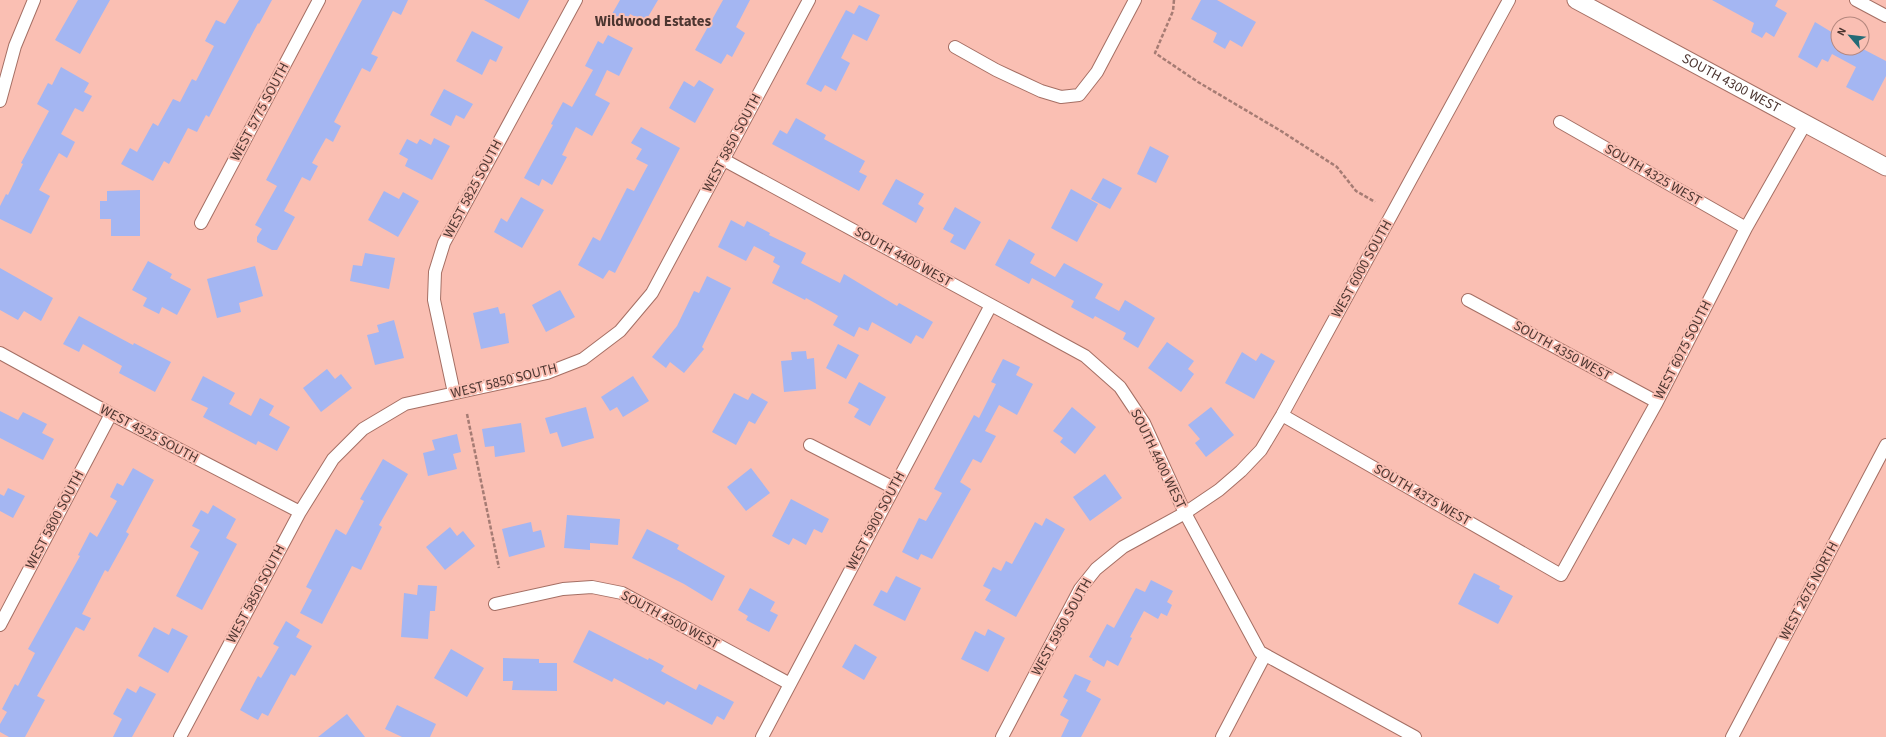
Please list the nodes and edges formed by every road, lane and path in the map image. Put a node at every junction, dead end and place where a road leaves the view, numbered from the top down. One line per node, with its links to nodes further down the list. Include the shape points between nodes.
1 (34, 0): 13 (street, via 15,46)
2 (319, 0): 19 (street, WEST 5775 SOUTH)
3 (576, 0): 24 (street, WEST 5825 SOUTH, via 444,243 435,272 434,300)
4 (809, 0): 16 (street, WEST 5850 SOUTH)
5 (1135, 0): 12 (street, via 1097,72 1079,94 1061,97 1041,91)
6 (1174, 0): 18 (path, via 1173,11 1155,53 1337,167 1356,191)
7 (1509, 0): 28 (street, WEST 6000 SOUTH)
8 (1576, 0): 15 (main road, SOUTH 4300 WEST)
9 (1856, 0): 10 (street)
10 (1877, 5): 11 (street)
11 (1886, 16)
12 (955, 47)
13 (0, 101)
14 (1560, 122): 20 (street, SOUTH 4325 WEST)
15 (1805, 124): 17 (main road, SOUTH 4300 WEST); 20 (street, WEST 6075 SOUTH)
16 (724, 160): 22 (street, SOUTH 4400 WEST); 24 (street, WEST 5850 SOUTH, via 652,293 620,331 584,359 555,370)
17 (1886, 167)
18 (1375, 202)
19 (201, 223)
20 (1746, 228): 25 (street, WEST 6075 SOUTH)
21 (1468, 300): 25 (street, SOUTH 4350 WEST)
22 (991, 305): 31 (street, WEST 5900 SOUTH); 33 (street, SOUTH 4400 WEST, via 1085,356 1120,387 1144,423)
23 (0, 354): 26 (street, WEST 4525 SOUTH)
24 (454, 393): 32 (street, WEST 5850 SOUTH, via 405,404 363,430 334,459)
25 (1657, 402): 35 (street, WEST 6075 SOUTH)
26 (111, 414): 32 (street, WEST 4525 SOUTH); 37 (street, WEST 5800 SOUTH)
27 (466, 414): 34 (path)
28 (1282, 415): 33 (street, WEST 6000 SOUTH, via 1261,450 1241,472); 35 (street, SOUTH 4375 WEST)
29 (810, 445): 31 (street)
30 (1886, 445): 45 (street, WEST 2675 NORTH)
31 (894, 488): 39 (street, WEST 5900 SOUTH)
32 (300, 512): 40 (street, WEST 5850 SOUTH)
33 (1185, 513): 38 (street, SOUTH 4400 WEST, via 1260,652); 42 (street, WEST 5950 SOUTH, via 1123,547 1096,569 1080,589)
34 (500, 568)
35 (1561, 574)
36 (495, 604): 39 (street, SOUTH 4500 WEST, via 563,589 592,587 622,593)
37 (0, 625)
38 (1265, 655): 43 (street); 44 (street, SOUTH 4400 WEST)
39 (790, 684): 41 (street, WEST 5900 SOUTH)
40 (180, 737)
41 (762, 737)
42 (1002, 737)
43 (1222, 737)
44 (1415, 737)
45 (1732, 737)

